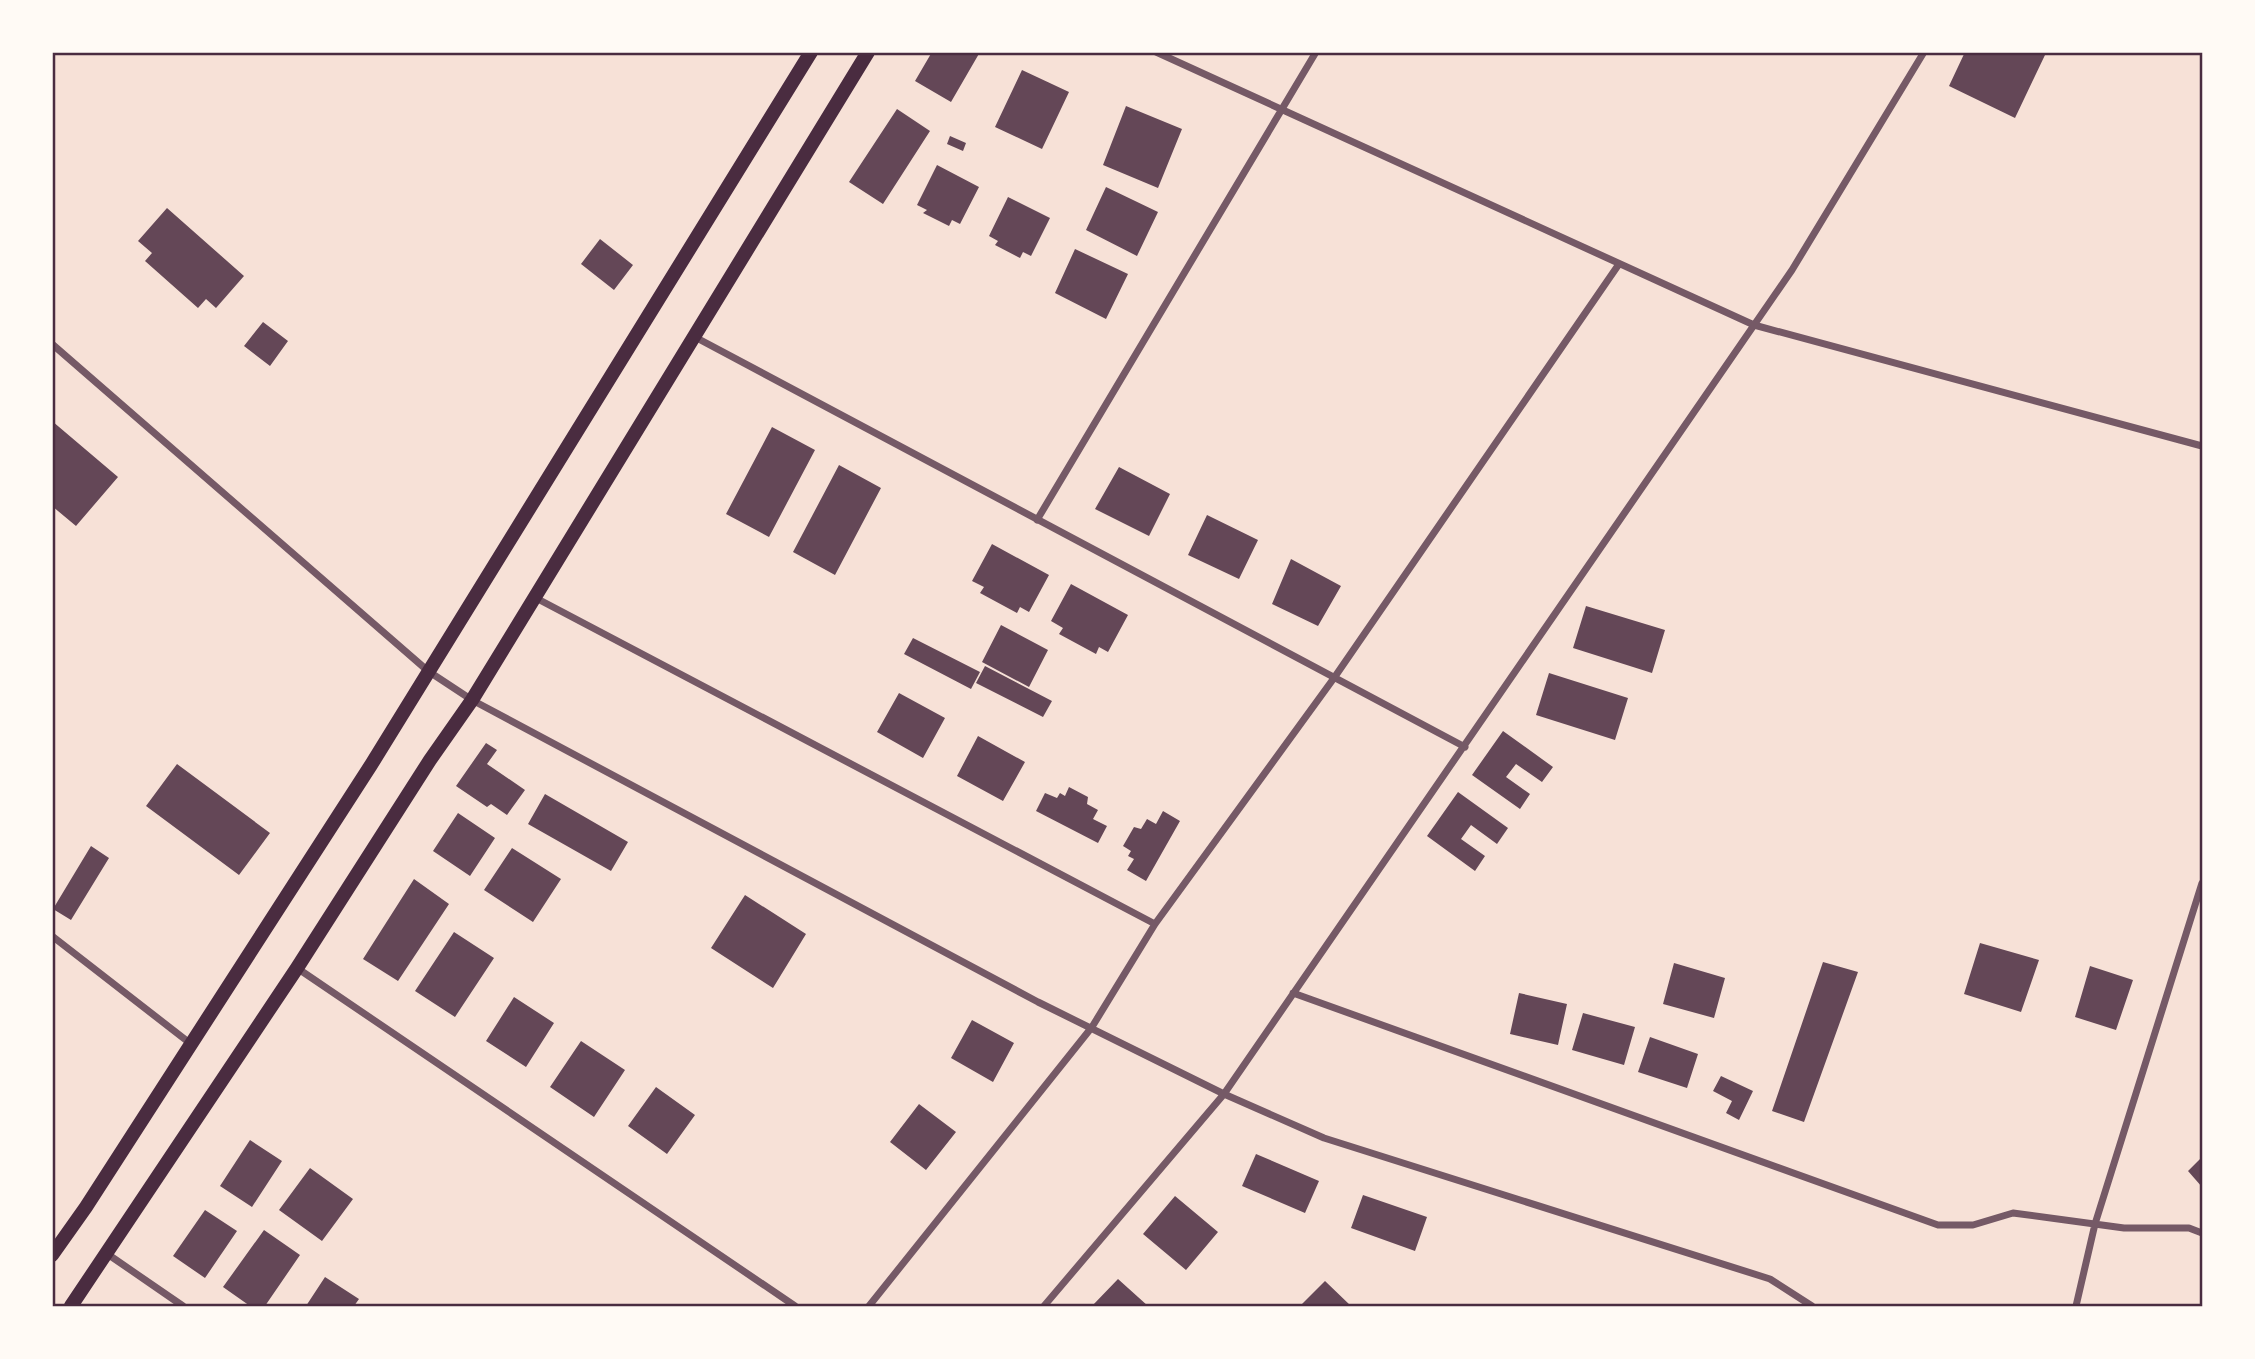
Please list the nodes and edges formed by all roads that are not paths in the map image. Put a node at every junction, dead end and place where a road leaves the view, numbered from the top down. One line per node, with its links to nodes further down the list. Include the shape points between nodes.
1 (811, 52): 14 (main road)
2 (868, 52): 9 (main road)
3 (1156, 52): 6 (street)
4 (1316, 52): 6 (street)
5 (1924, 52): 8 (street)
6 (1281, 110): 7 (street); 12 (street)
7 (1619, 264): 8 (street); 15 (street)
8 (1754, 325): 11 (street); 17 (street)
9 (693, 335): 12 (street); 13 (main road)
10 (52, 344): 14 (street)
11 (2203, 446)
12 (1037, 520): 15 (street)
13 (534, 597): 16 (main road); 19 (street)
14 (428, 671): 16 (street); 24 (main road)
15 (1334, 678): 17 (street); 19 (street)
16 (472, 700): 21 (main road); 23 (street)
17 (1465, 747): 22 (street)
18 (2203, 883): 26 (street)
19 (1155, 924): 23 (street)
20 (52, 936): 24 (street)
21 (296, 968): 28 (main road); 32 (street)
22 (1293, 993): 25 (street); 26 (street, via 1938,1225 1973,1225 2012,1213)
23 (1092, 1027): 25 (street); 33 (street)
24 (191, 1044): 29 (main road)
25 (1224, 1094): 34 (street); 35 (street, via 1324,1138 1770,1279)
26 (2095, 1224): 27 (street, via 2189,1228); 36 (street)
27 (2203, 1233)
28 (106, 1253): 30 (main road); 31 (street)
29 (52, 1255)
30 (71, 1307)
31 (183, 1307)
32 (795, 1307)
33 (869, 1307)
34 (1044, 1307)
35 (1812, 1307)
36 (2076, 1307)

